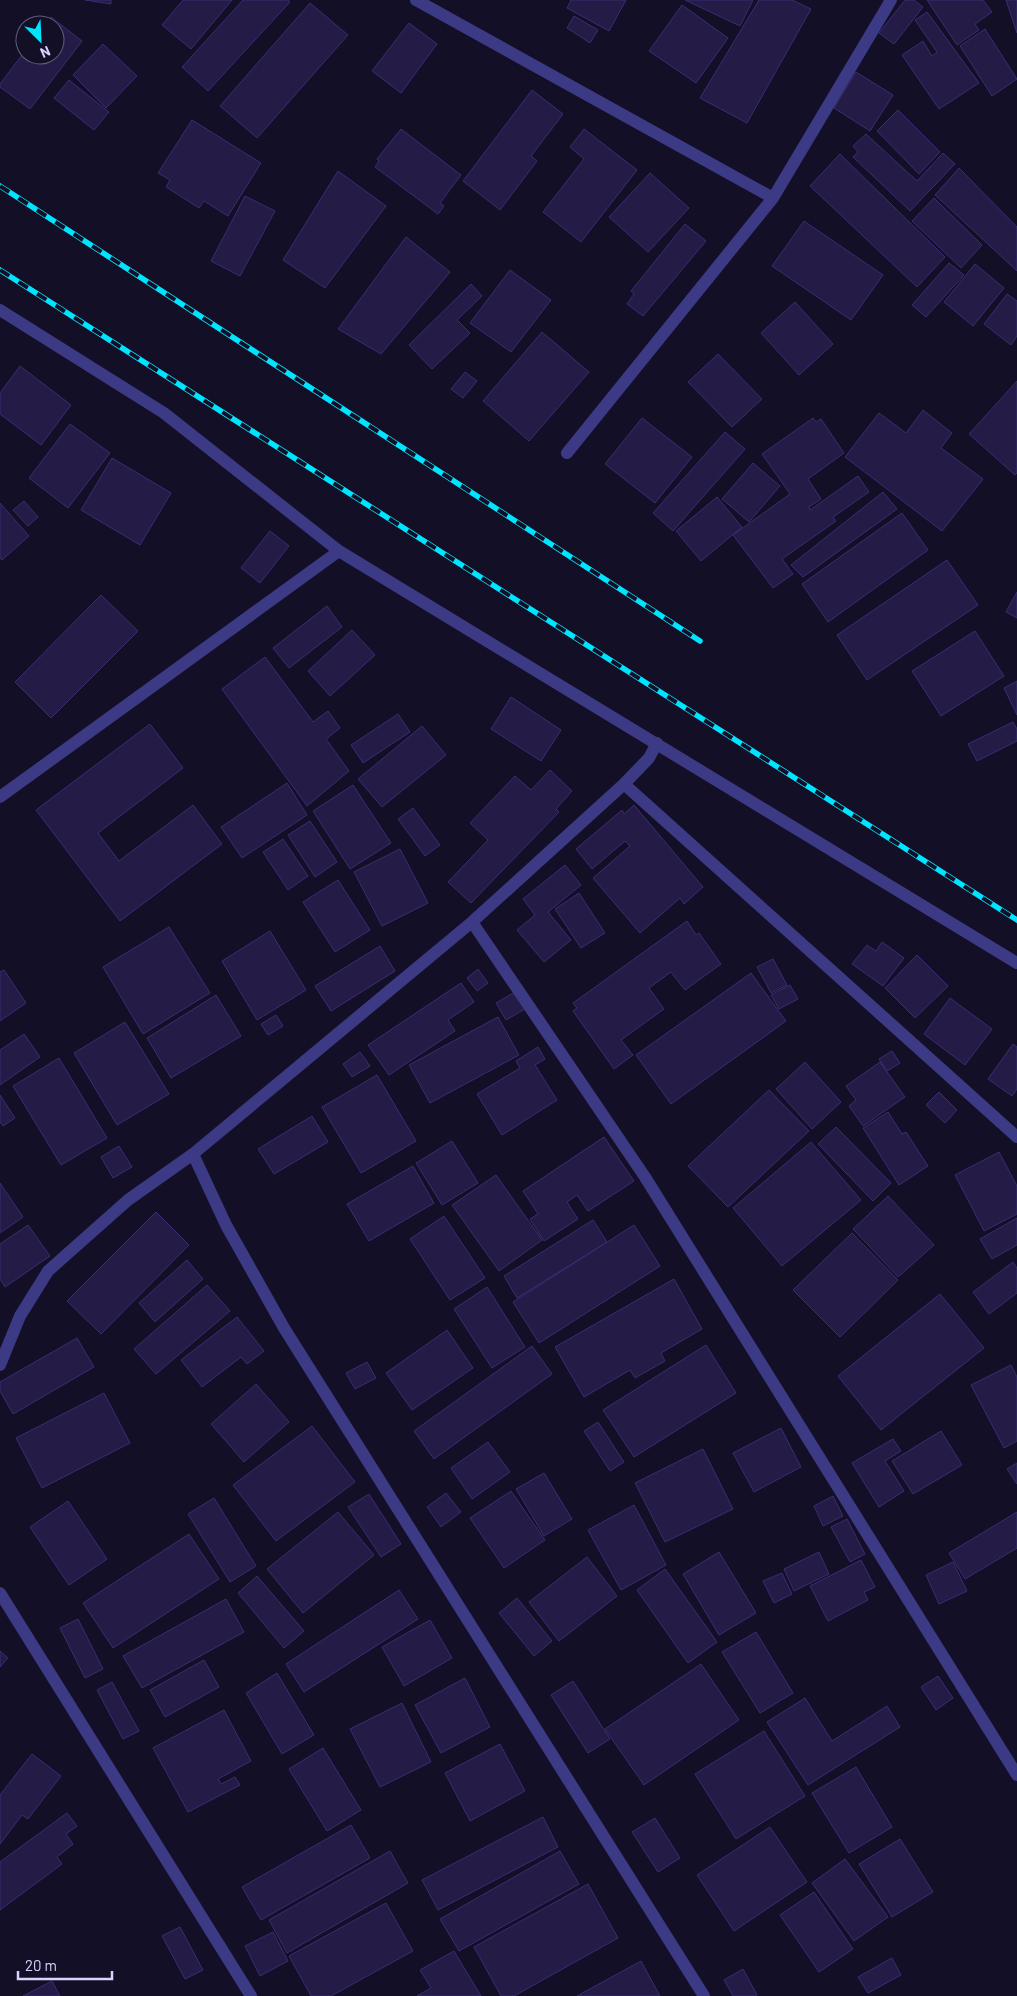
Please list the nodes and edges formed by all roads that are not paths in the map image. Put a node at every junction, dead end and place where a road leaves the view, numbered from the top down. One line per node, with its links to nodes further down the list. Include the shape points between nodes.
1 (416, 0): 3 (street)
2 (891, 0): 3 (street)
3 (773, 198): 5 (street)
4 (0, 310): 6 (street, via 164,413)
5 (567, 453)
6 (339, 550): 7 (street); 9 (street)
7 (658, 742): 8 (street, via 649,758); 11 (street)
8 (624, 784): 10 (street); 12 (street)
9 (0, 797)
10 (472, 922): 13 (street); 16 (street, via 646,1177)
11 (1017, 963)
12 (1017, 1137)
13 (193, 1154): 14 (street, via 128,1200 48,1271 20,1316); 18 (street, via 226,1225 284,1328)
14 (0, 1365)
15 (0, 1593): 17 (street)
16 (1017, 1775)
17 (251, 1996)
18 (704, 1996)

